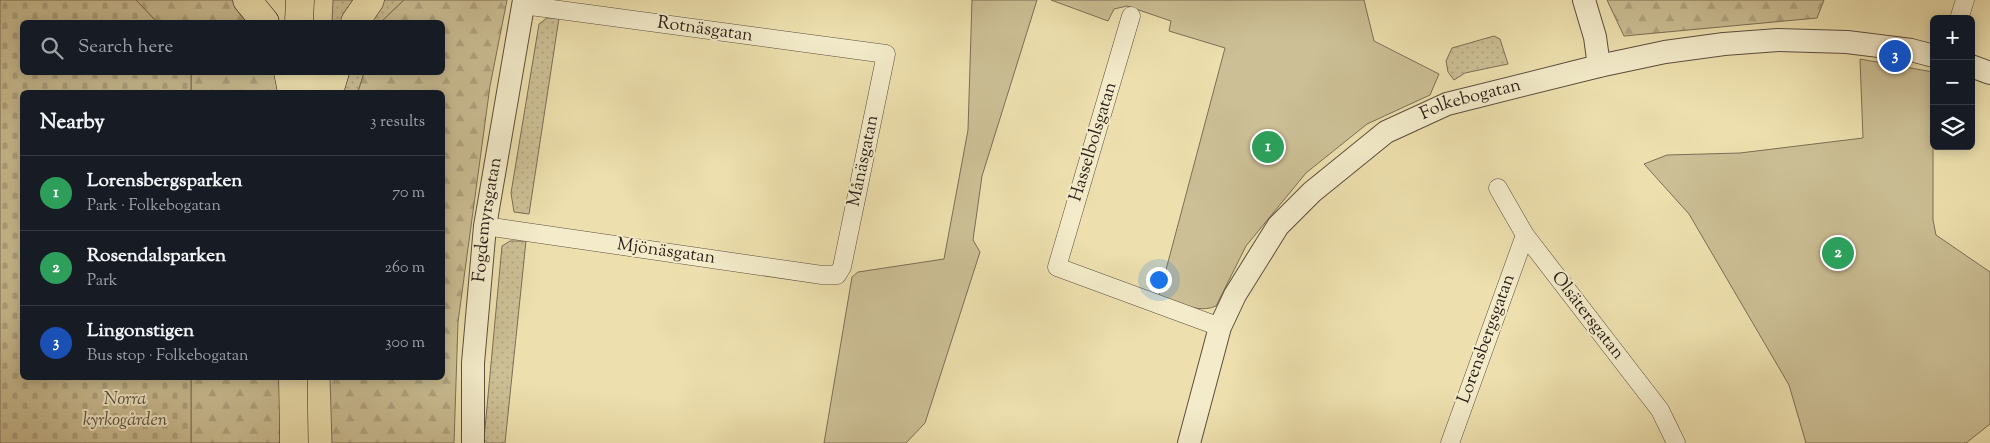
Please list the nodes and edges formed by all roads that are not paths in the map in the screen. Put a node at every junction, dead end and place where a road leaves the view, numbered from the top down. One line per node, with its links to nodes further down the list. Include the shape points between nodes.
1 (247, 0): 10 (main road)
2 (300, 0): 11 (main road)
3 (313, 0): 12 (main road)
4 (370, 0): 13 (main road)
5 (1584, 0): 16 (street, via 1595,37)
6 (1965, 0): 8 (street)
7 (524, 2): 14 (street, Rotnäsgatan); 28 (street, Fogdemyrsgatan)
8 (1960, 15)
9 (1131, 16): 31 (street, Hasselbolsgatan, via 1057,267)
10 (263, 20)
11 (299, 20)
12 (313, 20)
13 (356, 20)
14 (886, 54): 30 (street, Månäsgatan)
15 (1930, 55): 16 (street, Folkebogatan, via 1847,42 1778,40 1665,52)
16 (1599, 66): 31 (street, Folkebogatan, via 1447,104 1386,132 1312,192 1278,226)
17 (1975, 67): 18 (street)
18 (1990, 73)
19 (289, 75): 23 (main road)
20 (297, 75): 24 (main road)
21 (312, 75): 25 (main road)
22 (334, 75): 26 (main road)
23 (292, 90)
24 (296, 90)
25 (312, 90)
26 (330, 90)
27 (1498, 188): 29 (street, Olsätersgatan)
28 (485, 226): 30 (street, Mjönäsgatan, via 822,275 837,275); 36 (street, Fogdemyrsgatan, via 473,363)
29 (1526, 235): 38 (street, Lorensbergsgatan); 39 (street, Olsätersgatan, via 1660,410)
30 (842, 267)
31 (1220, 327): 37 (street, Folkebogatan)
32 (293, 380): 34 (main road)
33 (312, 380): 35 (main road)
34 (294, 443)
35 (313, 443)
36 (472, 443)
37 (1189, 443)
38 (1450, 443)
39 (1676, 443)

